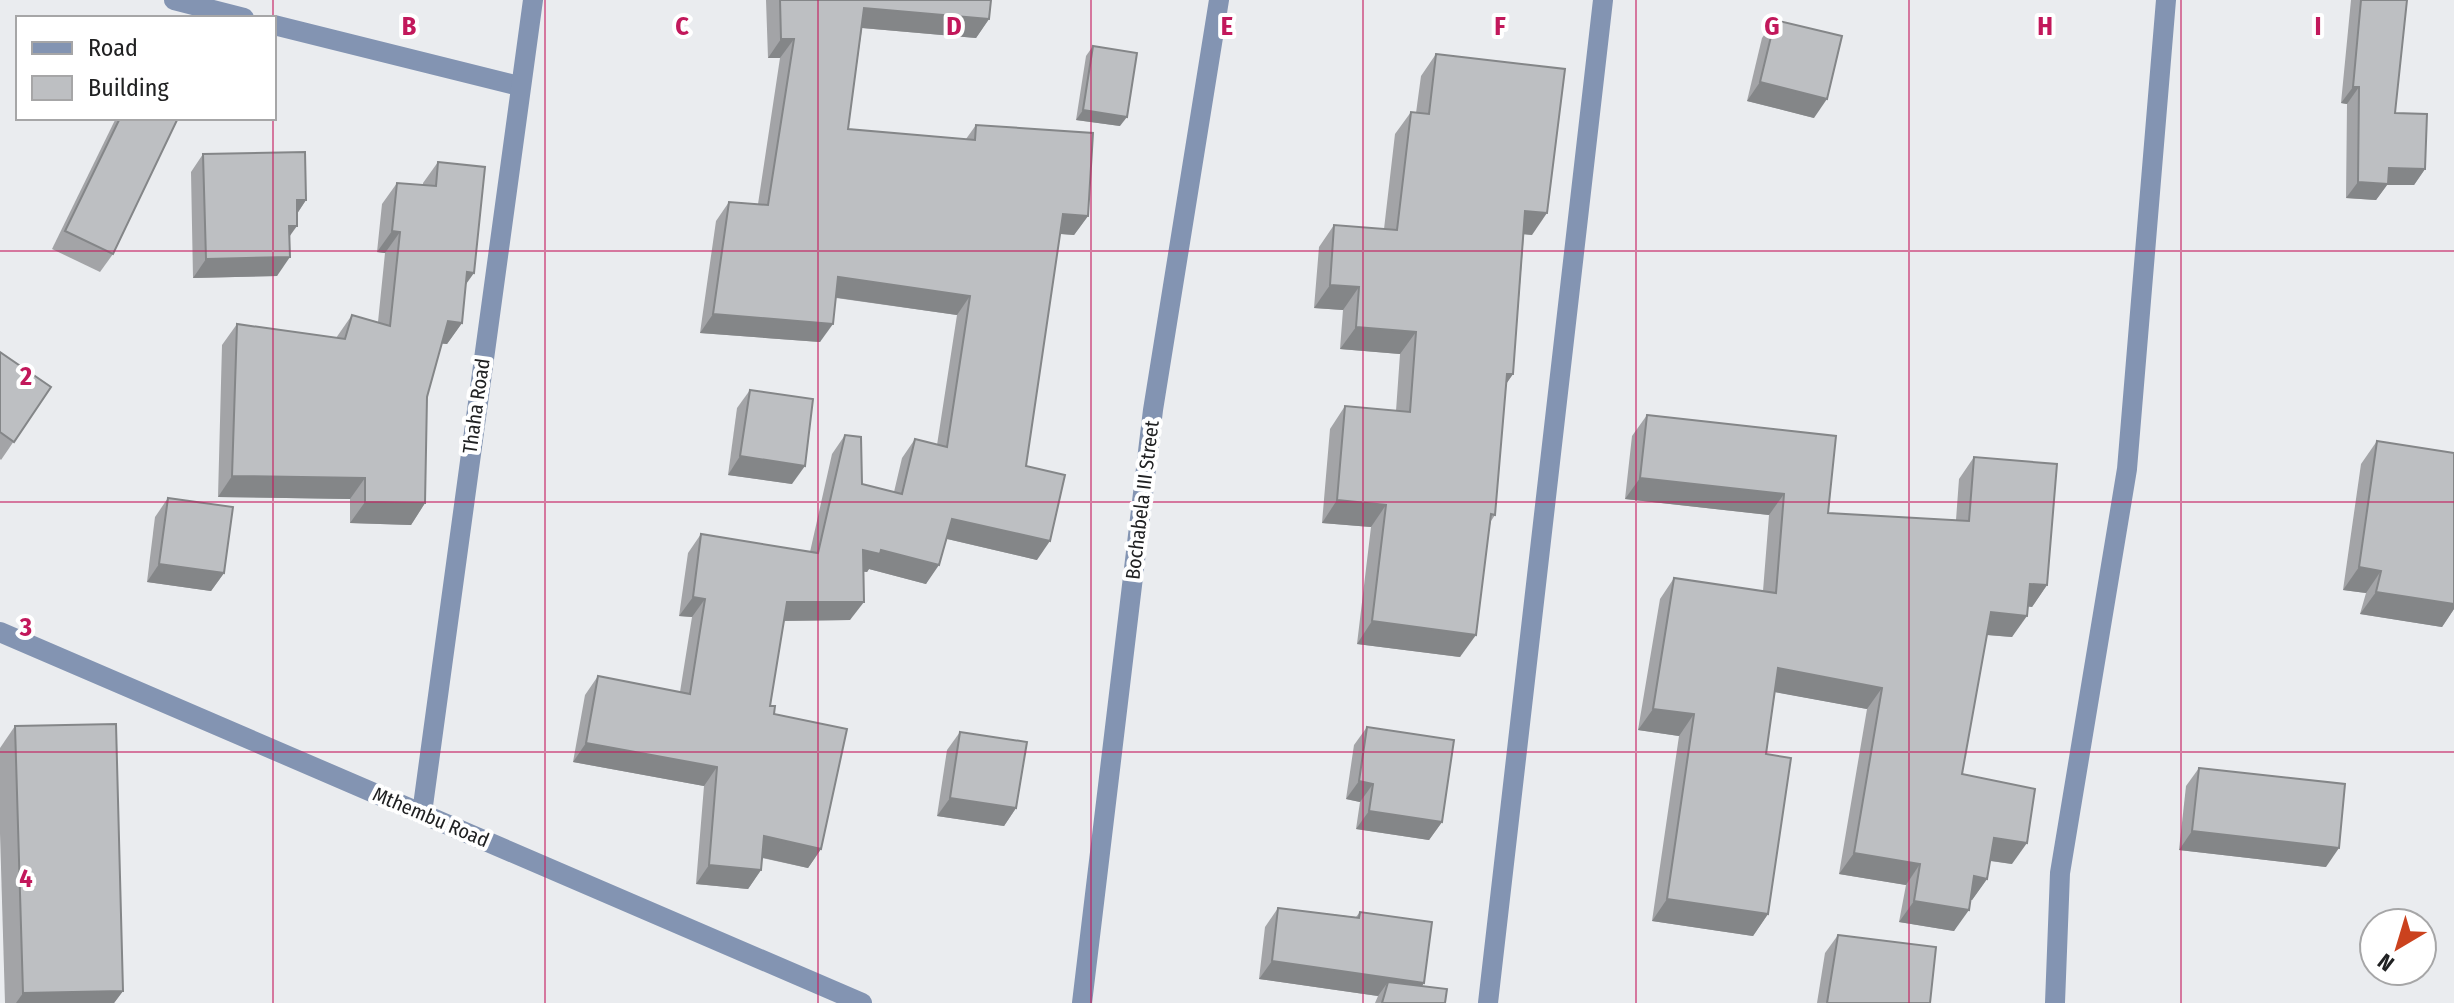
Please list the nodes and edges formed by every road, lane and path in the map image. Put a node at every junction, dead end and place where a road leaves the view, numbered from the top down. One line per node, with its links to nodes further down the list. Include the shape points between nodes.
1 (174, 0): 6 (street)
2 (533, 0): 8 (street, Thaha Road)
3 (1219, 0): 12 (street, Bochabela III Street, via 1153,410)
4 (1603, 0): 13 (street)
5 (2166, 0): 14 (street, via 2127,469 2060,873)
6 (236, 16)
7 (276, 25): 8 (street)
8 (519, 86): 10 (street, Thaha Road)
9 (0, 632): 10 (street, Mthembu Road)
10 (422, 813): 11 (street, Mthembu Road)
11 (862, 1003)
12 (1082, 1003)
13 (1488, 1003)
14 (2055, 1003)

